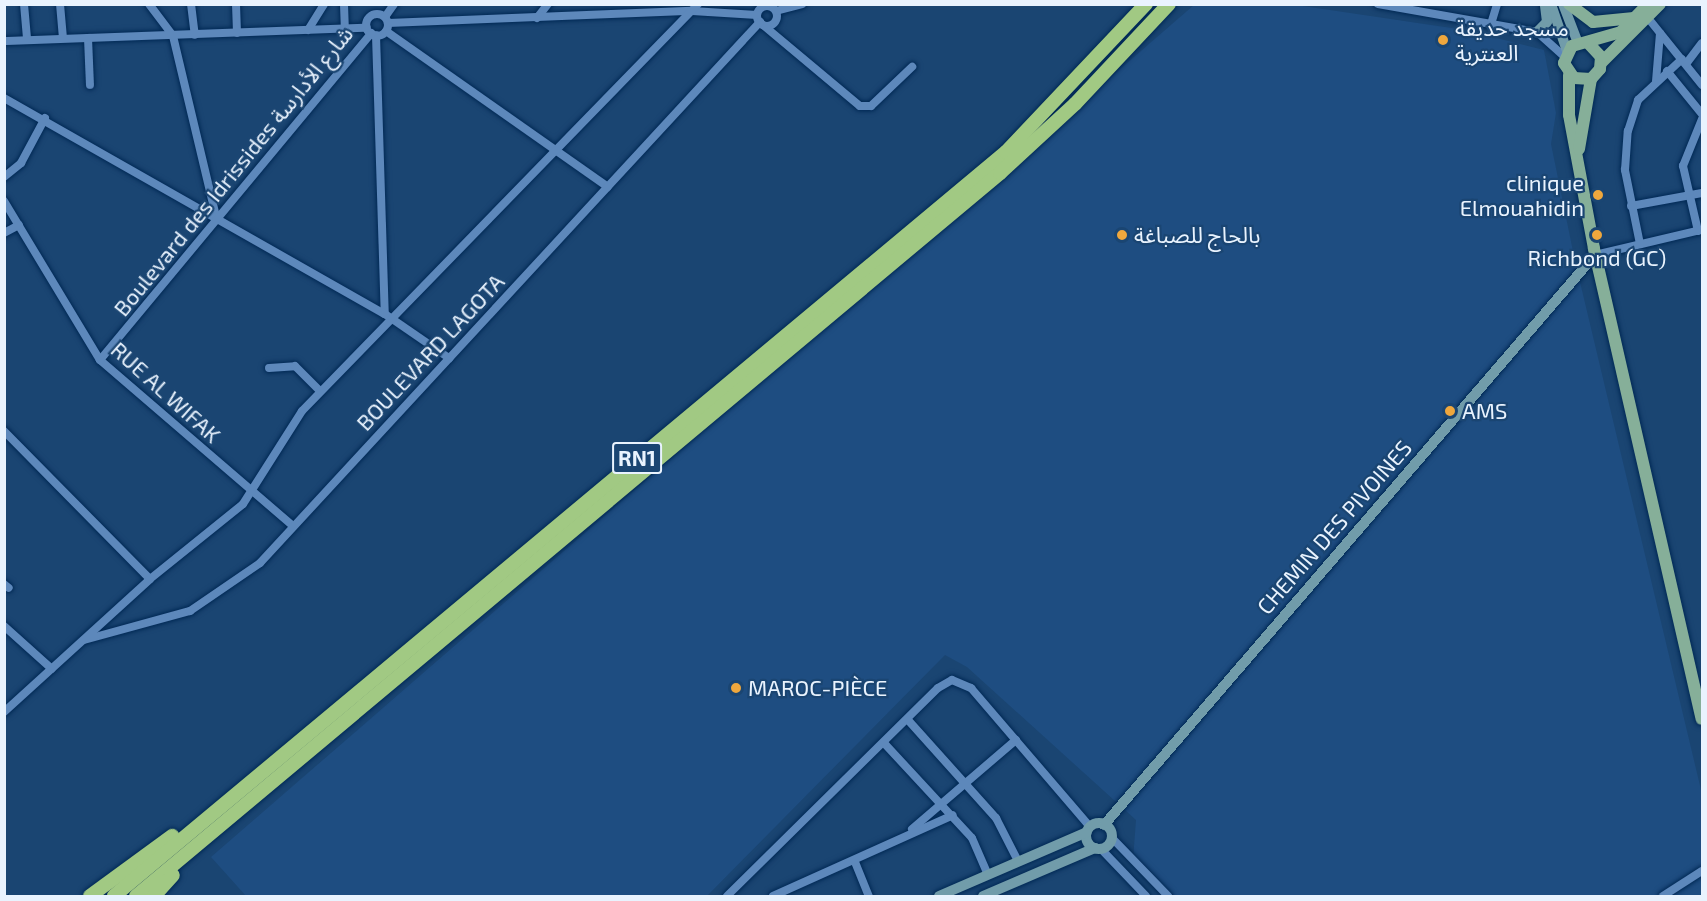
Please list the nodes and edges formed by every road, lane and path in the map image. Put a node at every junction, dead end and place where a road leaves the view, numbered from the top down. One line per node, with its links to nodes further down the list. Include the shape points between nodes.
1 (24, 4): 41 (street)
2 (60, 4): 39 (street)
3 (149, 4): 38 (street)
4 (191, 4): 37 (street)
5 (236, 4): 35 (street)
6 (324, 4): 32 (street)
7 (344, 4): 31 (street)
8 (377, 4): 28 (street)
9 (394, 4): 28 (street, Boulevard des Idrissides شارع الأدارسة)
10 (548, 4): 27 (street)
11 (698, 4): 24 (street)
12 (802, 4): 25 (street)
13 (1146, 4): 93 (highway, RN1, via 1006,152)
14 (1169, 4): 98 (highway, RN1, via 1076,104 1000,173)
15 (1378, 4): 30 (street)
16 (1497, 4): 30 (street)
17 (1545, 4): 34 (street, via 1547,22)
18 (1551, 4): 45 (street)
19 (1563, 4): 44 (street)
20 (1569, 4): 26 (main road, via 1603,24)
21 (1648, 4): 26 (main road)
22 (1660, 4): 26 (main road)
23 (769, 5): 25 (street); 29 (street)
24 (692, 11): 27 (street); 29 (street); 59 (street)
25 (776, 11): 29 (street, via 775,22)
26 (1643, 17): 36 (street); 44 (main road, via 1621,32); 47 (main road)
27 (537, 18): 28 (street)
28 (384, 21): 33 (street, Boulevard des Idrissides شارع الأدارسة); 33 (street); 59 (street)
29 (760, 21): 48 (street, via 860,106 871,105); 62 (street, BOULEVARD LAGOTA)
30 (1491, 24): 34 (street)
31 (345, 29): 32 (street); 33 (street)
32 (308, 30): 35 (street)
33 (371, 32): 67 (street, Boulevard des Idrissides شارع الأدارسة); 73 (street)
34 (1537, 32): 45 (street)
35 (237, 33): 37 (street)
36 (1660, 33): 46 (street); 52 (street)
37 (195, 35): 38 (street)
38 (173, 36): 40 (street); 67 (street)
39 (63, 38): 40 (street); 41 (street)
40 (88, 38): 53 (street)
41 (27, 39): 42 (street)
42 (4, 41)
43 (1702, 43): 46 (street)
44 (1583, 44): 45 (main road); 47 (main road)
45 (1566, 53): 50 (main road)
46 (1684, 61): 49 (street); 54 (street)
47 (1601, 63): 51 (main road)
48 (912, 67)
49 (1667, 71): 52 (street); 56 (street)
50 (1569, 75): 51 (main road); 60 (main road, via 1569,115)
51 (1591, 79): 60 (main road)
52 (1656, 81): 66 (street, via 1638,100 1628,131)
53 (90, 85)
54 (1702, 85)
55 (4, 98): 57 (street)
56 (1702, 114)
57 (45, 118): 61 (street, via 21,163); 67 (street)
58 (1702, 119): 64 (street, via 1683,166)
59 (556, 147): 62 (street); 73 (street)
60 (1579, 153): 72 (main road)
61 (4, 177)
62 (608, 187): 74 (street, BOULEVARD LAGOTA)
63 (1702, 193): 64 (street)
64 (1689, 196): 66 (street); 69 (street)
65 (4, 201): 68 (street, RUE AL WIFAK)
66 (1631, 206): 71 (street)
67 (218, 218): 73 (street); 75 (street, Boulevard des Idrissides شارع الأدارسة)
68 (19, 225): 70 (street); 75 (street, RUE AL WIFAK)
69 (1700, 230): 71 (street)
70 (4, 233)
71 (1640, 244): 72 (street)
72 (1595, 255): 86 (main road); 94 (street, CHEMIN DES PIVOINES)
73 (388, 316): 74 (street); 77 (street)
74 (449, 358): 80 (street, BOULEVARD LAGOTA)
75 (100, 360): 79 (street, RUE AL WIFAK)
76 (268, 368): 77 (street, via 295,366)
77 (320, 391): 79 (street)
78 (4, 431): 81 (street)
79 (251, 492): 80 (street, RUE AL WIFAK); 81 (street)
80 (293, 526): 83 (street, BOULEVARD LAGOTA, via 260,562 215,598 169,619)
81 (150, 579): 83 (street)
82 (4, 626): 84 (street)
83 (83, 640): 84 (street)
84 (52, 669): 85 (street)
85 (4, 712)
86 (1702, 719)
87 (908, 720): 88 (street, via 940,686 955,680 971,688); 89 (street); 90 (street)
88 (1016, 740): 90 (street); 95 (street)
89 (884, 743): 91 (street); 104 (street)
90 (966, 783): 91 (street); 100 (street, via 1004,830)
91 (940, 801): 92 (street); 96 (street)
92 (953, 816): 96 (street); 103 (street, via 975,842)
93 (198, 825): 105 (highway, via 174,834); 106 (highway, RN1)
94 (1104, 825): 95 (street); 97 (street)
95 (1089, 829): 99 (street); 100 (street)
96 (909, 832): 101 (street)
97 (1112, 838): 99 (street); 114 (street)
98 (205, 840): 107 (highway, RN1); 108 (highway)
99 (1098, 848): 112 (street); 113 (street)
100 (1018, 861): 103 (street)
101 (855, 862): 109 (street); 110 (street)
102 (1702, 871): 115 (street)
103 (988, 875): 111 (street)
104 (732, 894)
105 (90, 897)
106 (114, 897)
107 (136, 897)
108 (154, 897)
109 (773, 897)
110 (869, 897)
111 (939, 897)
112 (983, 897)
113 (1146, 897)
114 (1168, 897)
115 (1663, 897)

